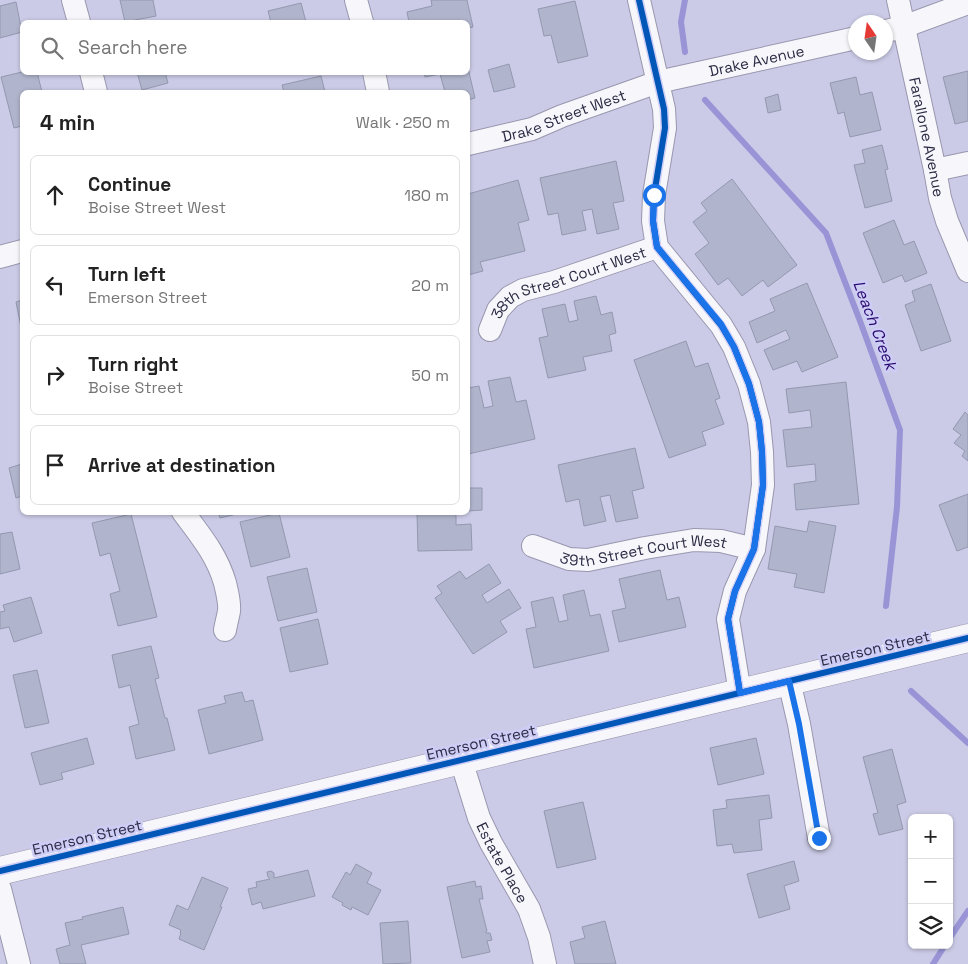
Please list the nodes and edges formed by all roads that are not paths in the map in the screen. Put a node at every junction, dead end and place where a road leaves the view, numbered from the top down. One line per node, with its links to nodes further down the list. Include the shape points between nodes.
1 (73, 0): 6 (street)
2 (356, 0): 7 (street)
3 (639, 0): 12 (street)
4 (898, 0): 8 (street, Farallone Avenue)
5 (968, 3): 8 (street)
6 (78, 20)
7 (361, 20)
8 (894, 29): 17 (street, Farallone Avenue)
9 (848, 40): 12 (street, Drake Avenue)
10 (92, 75): 13 (street)
11 (375, 75): 14 (street)
12 (658, 82): 15 (street, Drake Street West, via 532,129); 18 (street, via 665,128 654,195)
13 (96, 90)
14 (378, 90)
15 (470, 144)
16 (968, 163): 17 (street)
17 (935, 170): 21 (street, Farallone Avenue, via 947,220)
18 (657, 247): 22 (street, 38th Street Court West, via 523,290 510,297 498,310); 25 (street, via 721,324 749,384 759,422 762,452 763,485)
19 (20, 252): 20 (street)
20 (0, 257)
21 (968, 271)
22 (490, 330)
23 (185, 515): 26 (street, via 222,572 229,610)
24 (533, 546): 25 (street, 39th Street Court West, via 568,559 588,560 694,540 721,541)
25 (754, 549): 29 (street, via 735,591 728,619)
26 (225, 630)
27 (968, 638): 28 (main road, Emerson Street)
28 (789, 681): 29 (main road, Emerson Street); 31 (street)
29 (740, 693): 30 (main road, Emerson Street)
30 (461, 760): 32 (main road, Emerson Street); 35 (street, Estate Place, via 479,818 529,910)
31 (819, 838)
32 (0, 870)
33 (0, 890): 34 (street)
34 (19, 964)
35 (545, 964)

